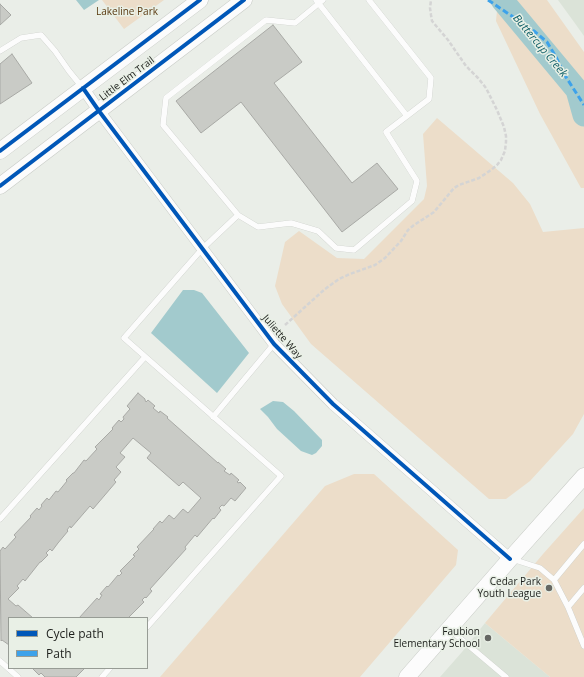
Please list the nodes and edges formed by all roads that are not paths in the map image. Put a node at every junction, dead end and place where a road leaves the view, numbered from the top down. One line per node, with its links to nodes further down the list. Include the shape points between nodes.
1 (200, 0): 6 (street, Little Elm Trail)
2 (244, 0): 7 (street, Little Elm Trail)
3 (369, 0): 8 (lane, via 431,78 429,99)
4 (319, 1): 8 (lane); 11 (lane, via 295,23 266,20 166,98 163,125)
5 (0, 51): 6 (lane, via 21,38 41,35)
6 (83, 88): 7 (street, Juliette Way); 9 (street, Little Elm Trail)
7 (99, 111): 10 (street, Little Elm Trail); 12 (street, Juliette Way)
8 (407, 116): 11 (lane, via 386,132 418,181 412,202 354,250 336,248 318,231 291,223 258,227)
9 (0, 151)
10 (0, 186)
11 (238, 215): 12 (lane)
12 (202, 249): 13 (street, Juliette Way); 14 (lane, via 124,338)
13 (274, 344): 15 (lane); 19 (street, Juliette Way, via 333,404)
14 (145, 357): 15 (lane); 17 (lane)
15 (212, 417): 23 (lane, via 280,476)
16 (584, 476): 19 (street)
17 (0, 519)
18 (584, 544): 20 (lane)
19 (510, 558): 20 (lane, via 540,568); 24 (street)
20 (554, 580): 22 (lane)
21 (584, 588): 22 (lane)
22 (568, 607): 25 (lane)
23 (148, 626)
24 (449, 629): 32 (street); 33 (lane)
25 (584, 646)
26 (0, 661): 27 (lane)
27 (8, 668)
28 (9, 669): 30 (lane)
29 (109, 669): 31 (lane)
30 (18, 677)
31 (102, 677)
32 (407, 677)
33 (506, 677)

